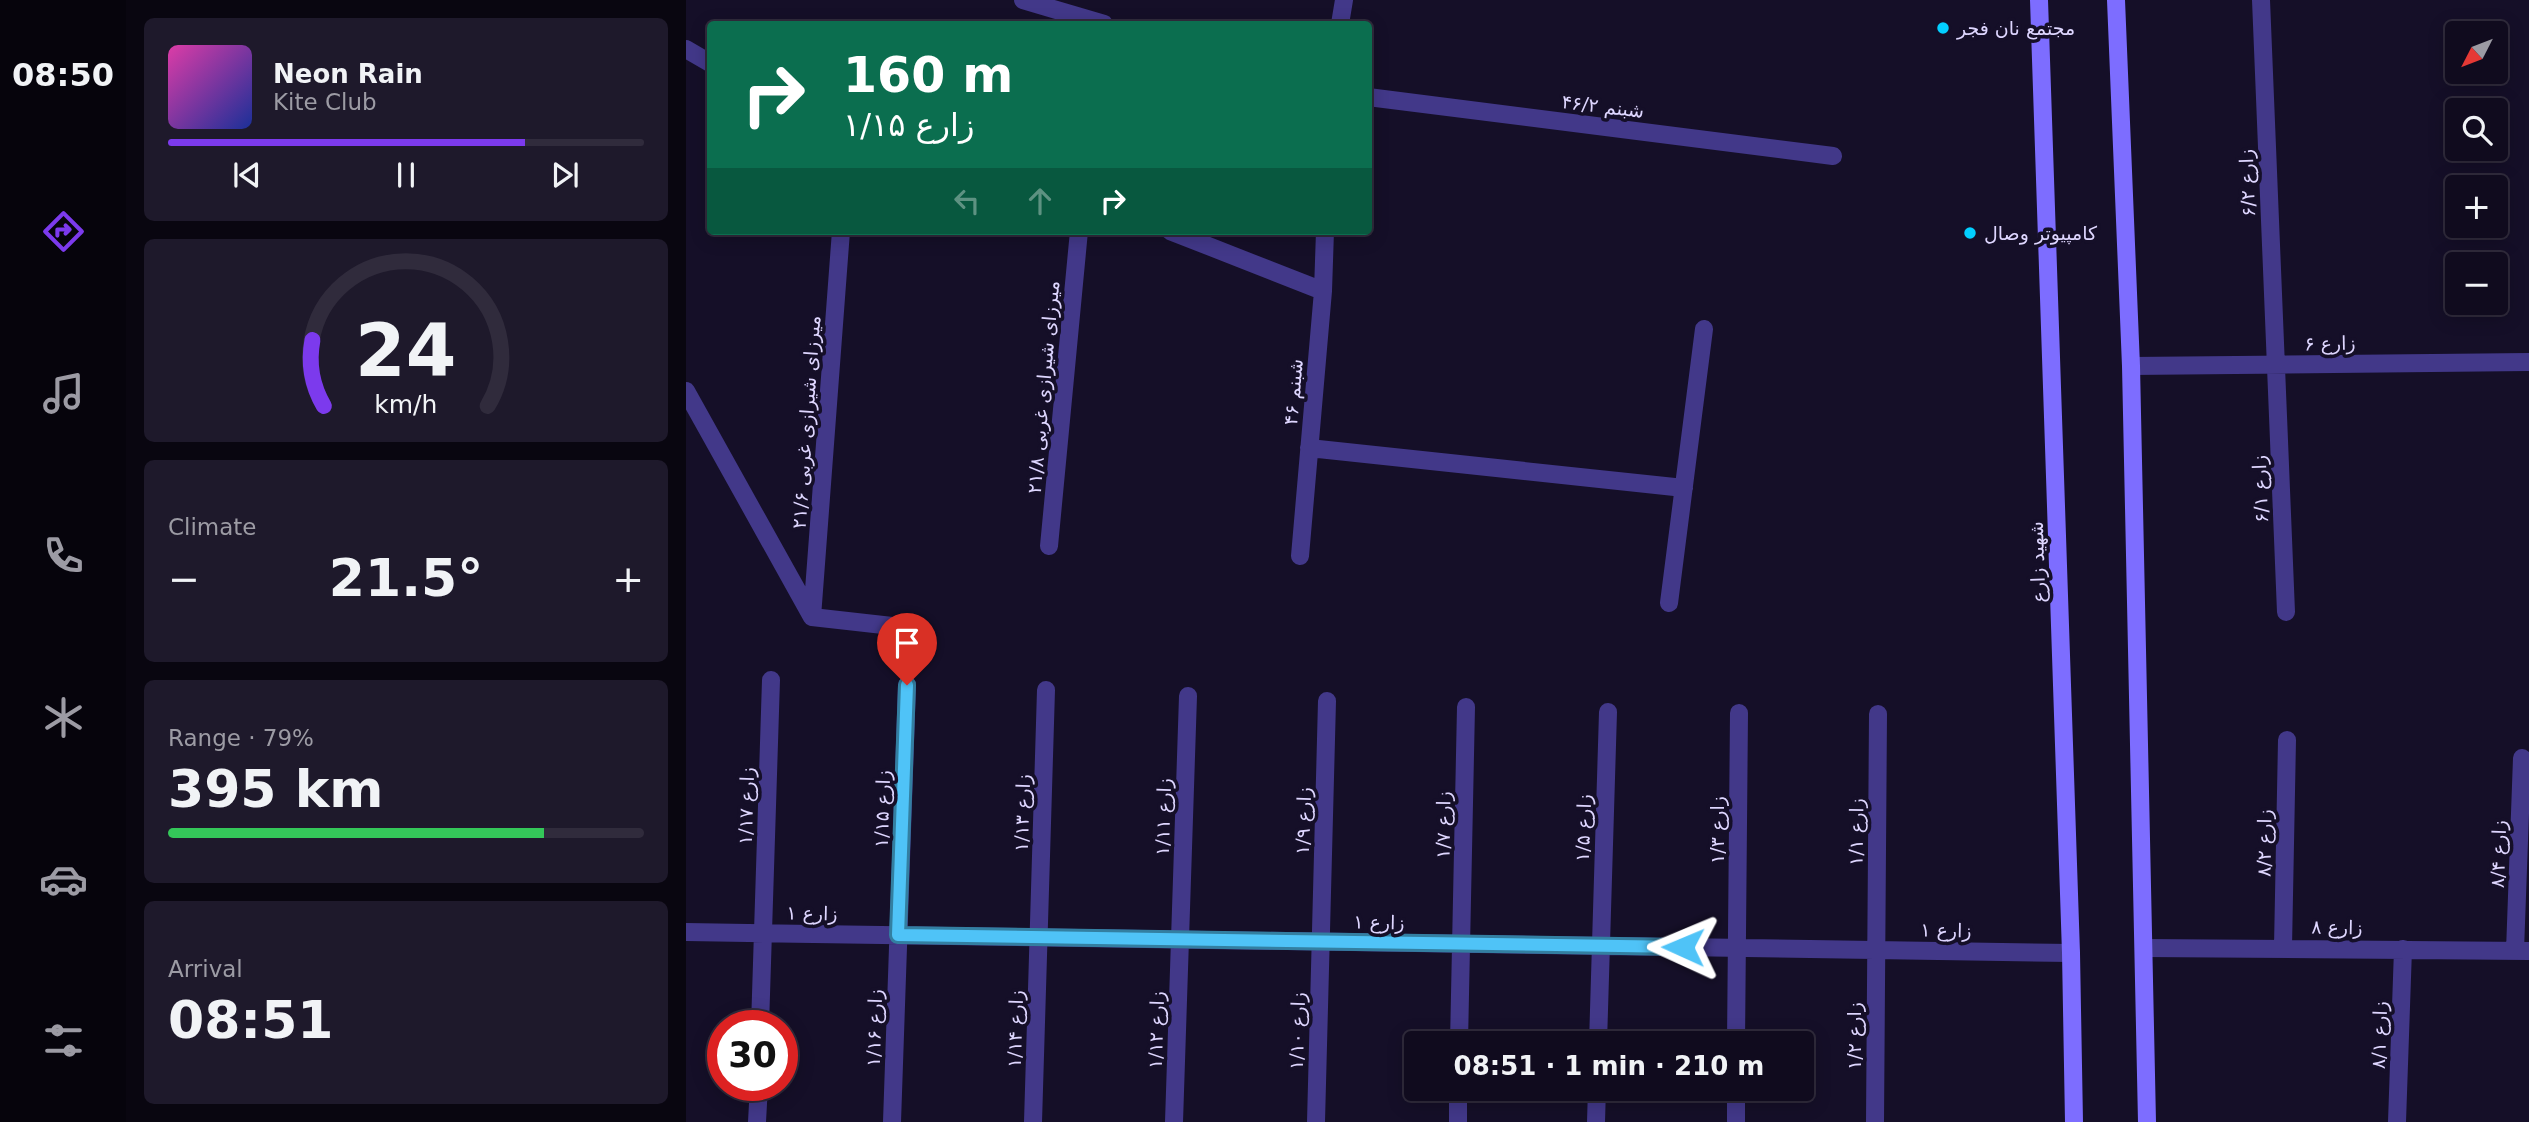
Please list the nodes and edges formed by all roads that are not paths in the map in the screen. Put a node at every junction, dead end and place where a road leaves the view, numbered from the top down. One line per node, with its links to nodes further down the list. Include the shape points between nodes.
1 (1023, 0): 6 (street)
2 (1344, 0): 9 (street)
3 (2039, 0): 57 (street, شهید زارع)
4 (2116, 0): 22 (street)
5 (2261, 0): 21 (street, ۶/۲ زارع)
6 (1045, 7): 7 (street); 8 (street)
7 (1040, 21)
8 (1094, 21)
9 (1340, 21)
10 (686, 49): 11 (street)
11 (707, 61)
12 (1372, 98): 13 (street, ۴۶/۲ شبنم)
13 (1833, 156)
14 (841, 235): 30 (street, ۲۱/۶ میرزای شیرازی غربی)
15 (1079, 235): 26 (street, ۲۱/۸ میرزای شیرازی غربی)
16 (1180, 235): 18 (street)
17 (1325, 235): 18 (street, ۴۶ شبنم)
18 (1322, 291): 24 (street, ۴۶ شبنم)
19 (1704, 330): 25 (street)
20 (2529, 362): 21 (street, ۶ زارع)
21 (2275, 364): 22 (street, ۶ زارع); 29 (street, ۶/۱ زارع)
22 (2131, 366): 53 (street)
23 (686, 391): 30 (street)
24 (1309, 448): 25 (street); 27 (street, ۴۶ شبنم)
25 (1684, 488): 28 (street)
26 (1049, 546)
27 (1300, 556)
28 (1669, 603)
29 (2286, 612)
30 (812, 617): 31 (street)
31 (901, 627)
32 (771, 680): 44 (street, ۱/۱۷ زارع)
33 (907, 685): 45 (street, ۱/۱۵ زارع)
34 (1046, 691): 46 (street, ۱/۱۳ زارع)
35 (1188, 696): 47 (street, ۱/۱۱ زارع)
36 (1327, 701): 48 (street, ۱/۹ زارع)
37 (1466, 706): 49 (street, ۱/۷ زارع)
38 (1608, 712): 50 (street, ۱/۵ زارع)
39 (1739, 713): 52 (street, ۱/۳ زارع)
40 (1878, 714): 55 (street, ۱/۱ زارع)
41 (2287, 740): 51 (street, ۸/۲ زارع)
42 (2522, 758): 56 (street, ۸/۴ زارع)
43 (686, 932): 44 (street, ۱ زارع)
44 (763, 933): 45 (street, ۱ زارع); 58 (street, ۱/۱۷ زارع)
45 (898, 935): 46 (street, ۱ زارع); 67 (street, ۱/۱۶ زارع)
46 (1039, 937): 47 (street, ۱ زارع); 68 (street, ۱/۱۴ زارع)
47 (1180, 940): 48 (street, ۱ زارع); 69 (street, ۱/۱۲ زارع)
48 (1321, 942): 49 (street, ۱ زارع); 70 (street, ۱/۱۰ زارع)
49 (1461, 944): 50 (street, ۱ زارع); 59 (street, ۱/۷ زارع)
50 (1601, 946): 52 (street, ۱ زارع); 60 (street, ۱/۵ زارع)
51 (2283, 947): 53 (street, ۸ زارع); 54 (street, ۸ زارع)
52 (1737, 948): 55 (street, ۱ زارع); 61 (street, ۱/۳ زارع)
53 (2144, 948): 76 (street)
54 (2403, 949): 56 (street, ۸ زارع); 77 (street, ۸/۱ زارع)
55 (1876, 951): 57 (street, ۱ زارع); 74 (street, ۱/۲ زارع)
56 (2522, 951)
57 (2071, 953): 75 (street, شهید زارع)
58 (761, 1010)
59 (1459, 1031)
60 (1598, 1031)
61 (1737, 1031)
62 (758, 1101): 66 (street)
63 (1458, 1101): 71 (street)
64 (1597, 1101): 72 (street)
65 (1736, 1101): 73 (street)
66 (757, 1122)
67 (892, 1122)
68 (1033, 1122)
69 (1174, 1122)
70 (1316, 1122)
71 (1458, 1122)
72 (1597, 1122)
73 (1736, 1122)
74 (1875, 1122)
75 (2074, 1122)
76 (2147, 1122)
77 (2397, 1122)

